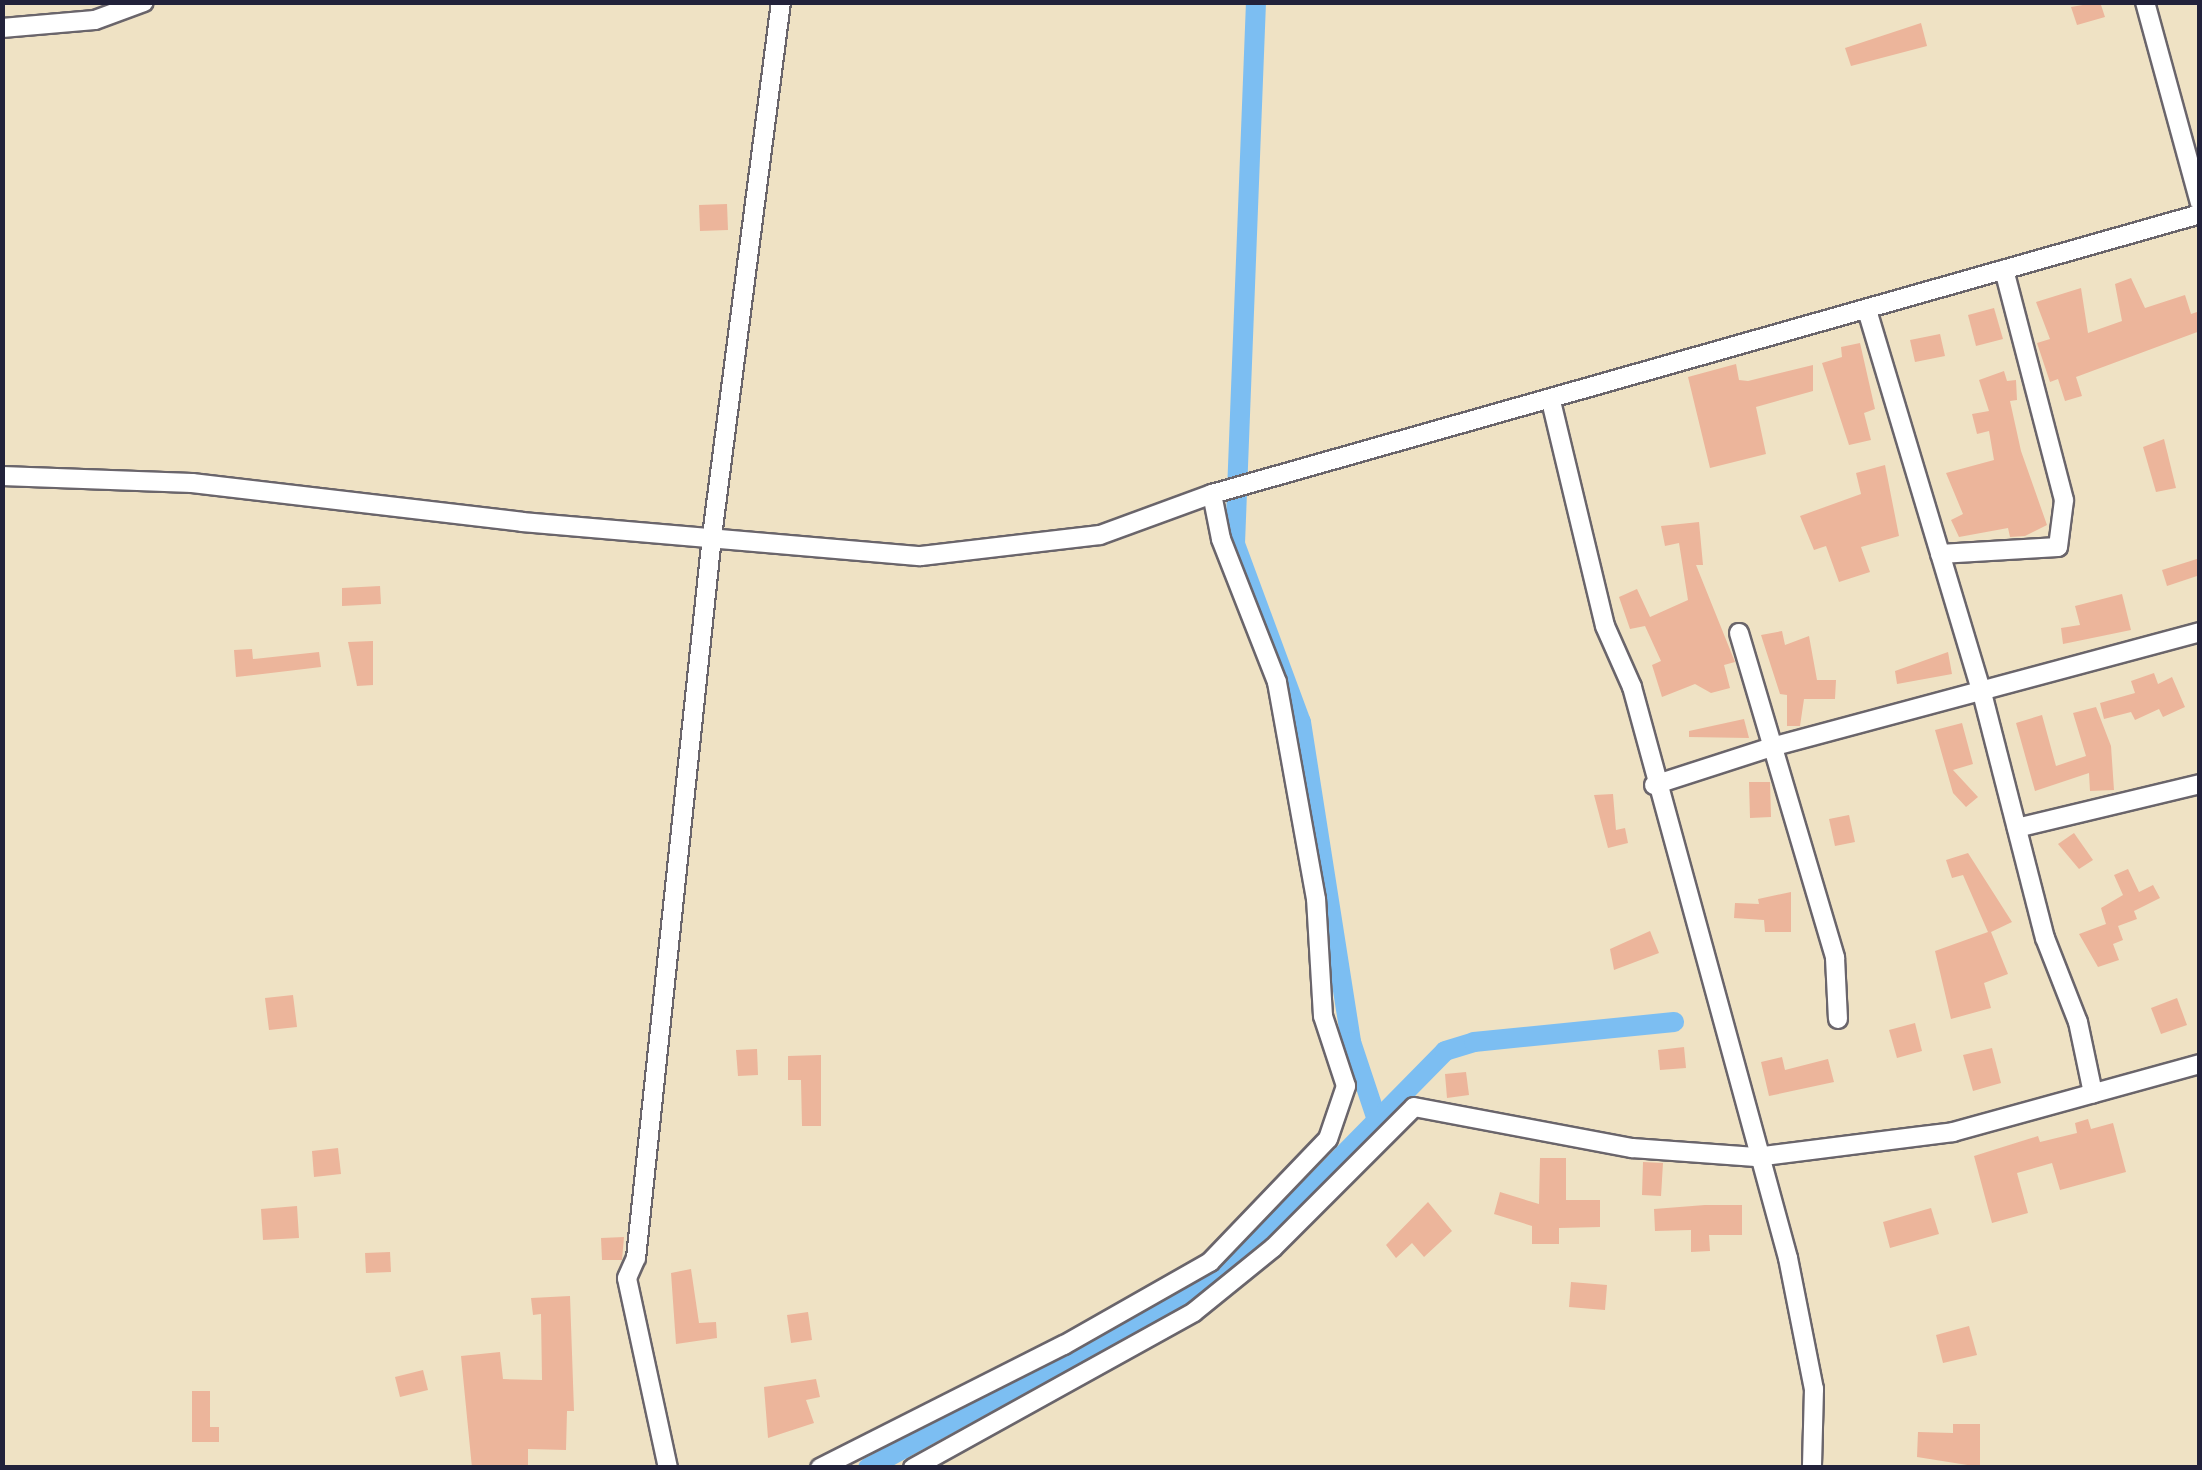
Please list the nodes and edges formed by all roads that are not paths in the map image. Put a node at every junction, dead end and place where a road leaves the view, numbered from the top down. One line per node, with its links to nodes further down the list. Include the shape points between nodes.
1 (144, 2): 4 (street, via 96,20)
2 (781, 2): 12 (street)
3 (2146, 2): 5 (street)
4 (2, 28)
5 (2200, 203)
6 (2200, 214): 7 (street)
7 (2004, 270): 8 (street); 13 (street, via 2064,500 2058,547)
8 (1867, 310): 9 (street); 13 (street)
9 (1551, 401): 11 (street); 19 (street, via 1605,626 1632,687)
10 (2, 476): 12 (street, via 192,483 522,522)
11 (1212, 494): 12 (street, via 1100,535 921,556); 26 (street, via 1221,539 1277,682 1316,899 1323,1016 1346,1086 1328,1139 1210,1262 1064,1345)
12 (712, 536): 25 (street, via 636,1258 627,1278)
13 (1940, 554): 16 (street)
14 (2200, 632): 16 (street)
15 (1739, 633): 17 (street)
16 (1981, 689): 17 (street); 20 (street)
17 (1775, 746): 19 (street); 21 (street, via 1834,958)
18 (2200, 784): 20 (street)
19 (1654, 785): 24 (street, via 1714,974)
20 (2017, 828): 23 (street, via 2046,938 2078,1022)
21 (1838, 1018)
22 (2200, 1064): 23 (street)
23 (2092, 1093): 24 (street, via 1954,1132)
24 (1756, 1157): 27 (street, via 1632,1148 1414,1107 1273,1248 1194,1312); 28 (street, via 1809,1348)
25 (668, 1468)
26 (820, 1468)
27 (912, 1468)
28 (1812, 1468)

